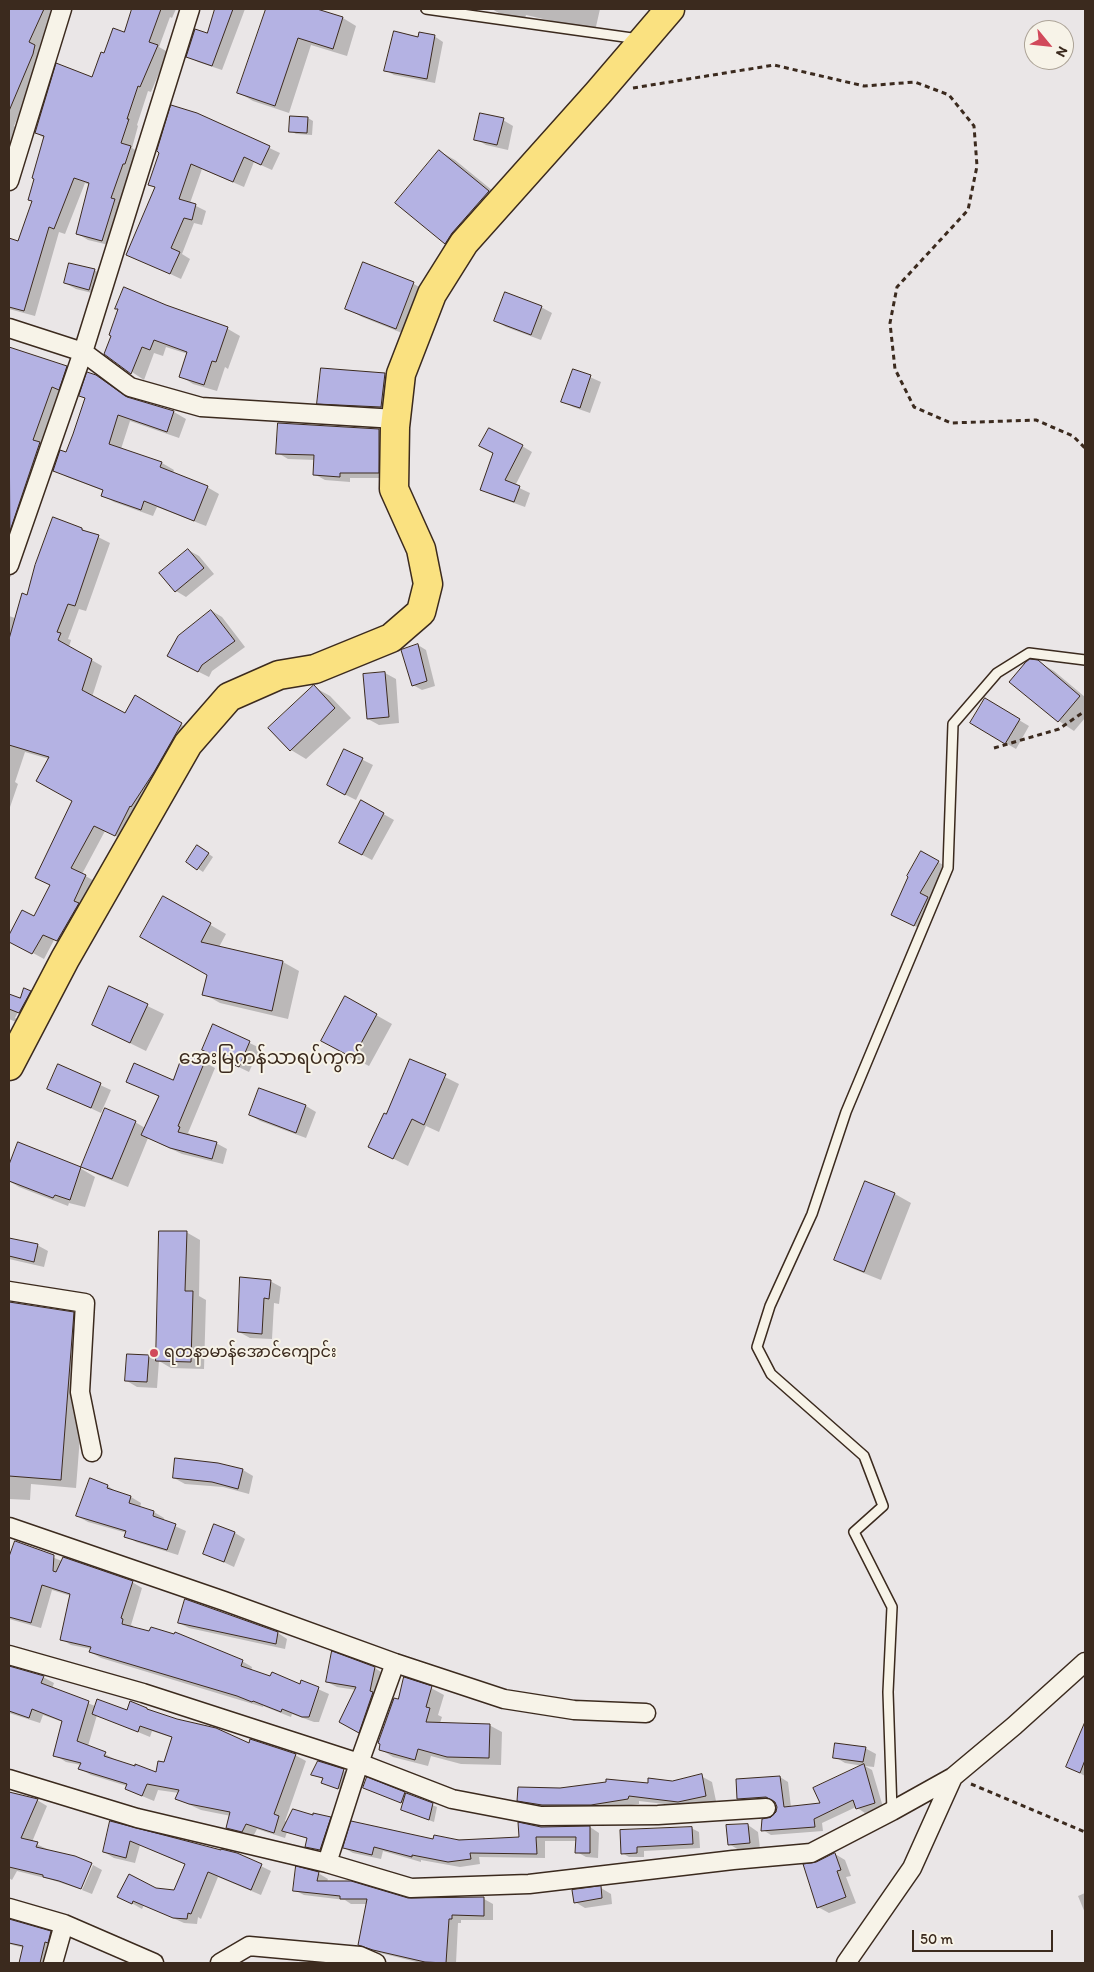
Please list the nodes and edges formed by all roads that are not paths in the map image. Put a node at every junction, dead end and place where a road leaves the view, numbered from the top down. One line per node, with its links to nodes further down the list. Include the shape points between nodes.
1 (62, 9): 6 (street)
2 (190, 9): 8 (street)
3 (426, 9): 5 (lane)
4 (670, 9): 5 (highway)
5 (643, 40): 9 (highway, via 464,243 432,294 401,374)
6 (9, 181)
7 (9, 328): 8 (street)
8 (84, 352): 9 (street, via 130,387 201,407); 10 (street)
9 (396, 418): 12 (highway, via 394,489 421,549 428,584 421,612 391,638 315,669 279,675 229,697 188,744 64,959)
10 (9, 565)
11 (1085, 660): 24 (lane, via 1029,653 997,673 953,724 948,868 846,1112 812,1214 770,1306 757,1347 771,1374 864,1456 883,1506 854,1532 892,1607 888,1692)
12 (9, 1066)
13 (9, 1292): 14 (street, via 85,1303 80,1392)
14 (92, 1452)
15 (9, 1527): 18 (street)
16 (9, 1655): 20 (street, via 143,1693)
17 (1085, 1662): 21 (street)
18 (395, 1663): 19 (street, via 504,1699 574,1710); 20 (street)
19 (646, 1713)
20 (359, 1763): 23 (street, via 452,1799 541,1816 658,1815); 25 (street)
21 (953, 1777): 24 (street); 32 (street, via 912,1868)
22 (9, 1779): 25 (street, via 137,1818)
23 (766, 1808)
24 (892, 1811): 25 (street, via 811,1853 529,1884 411,1888)
25 (327, 1863)
26 (9, 1908): 27 (street)
27 (64, 1924): 28 (street); 29 (street)
28 (53, 1963)
29 (154, 1963)
30 (220, 1963): 31 (street, via 249,1946 360,1956)
31 (376, 1963)
32 (846, 1963)

